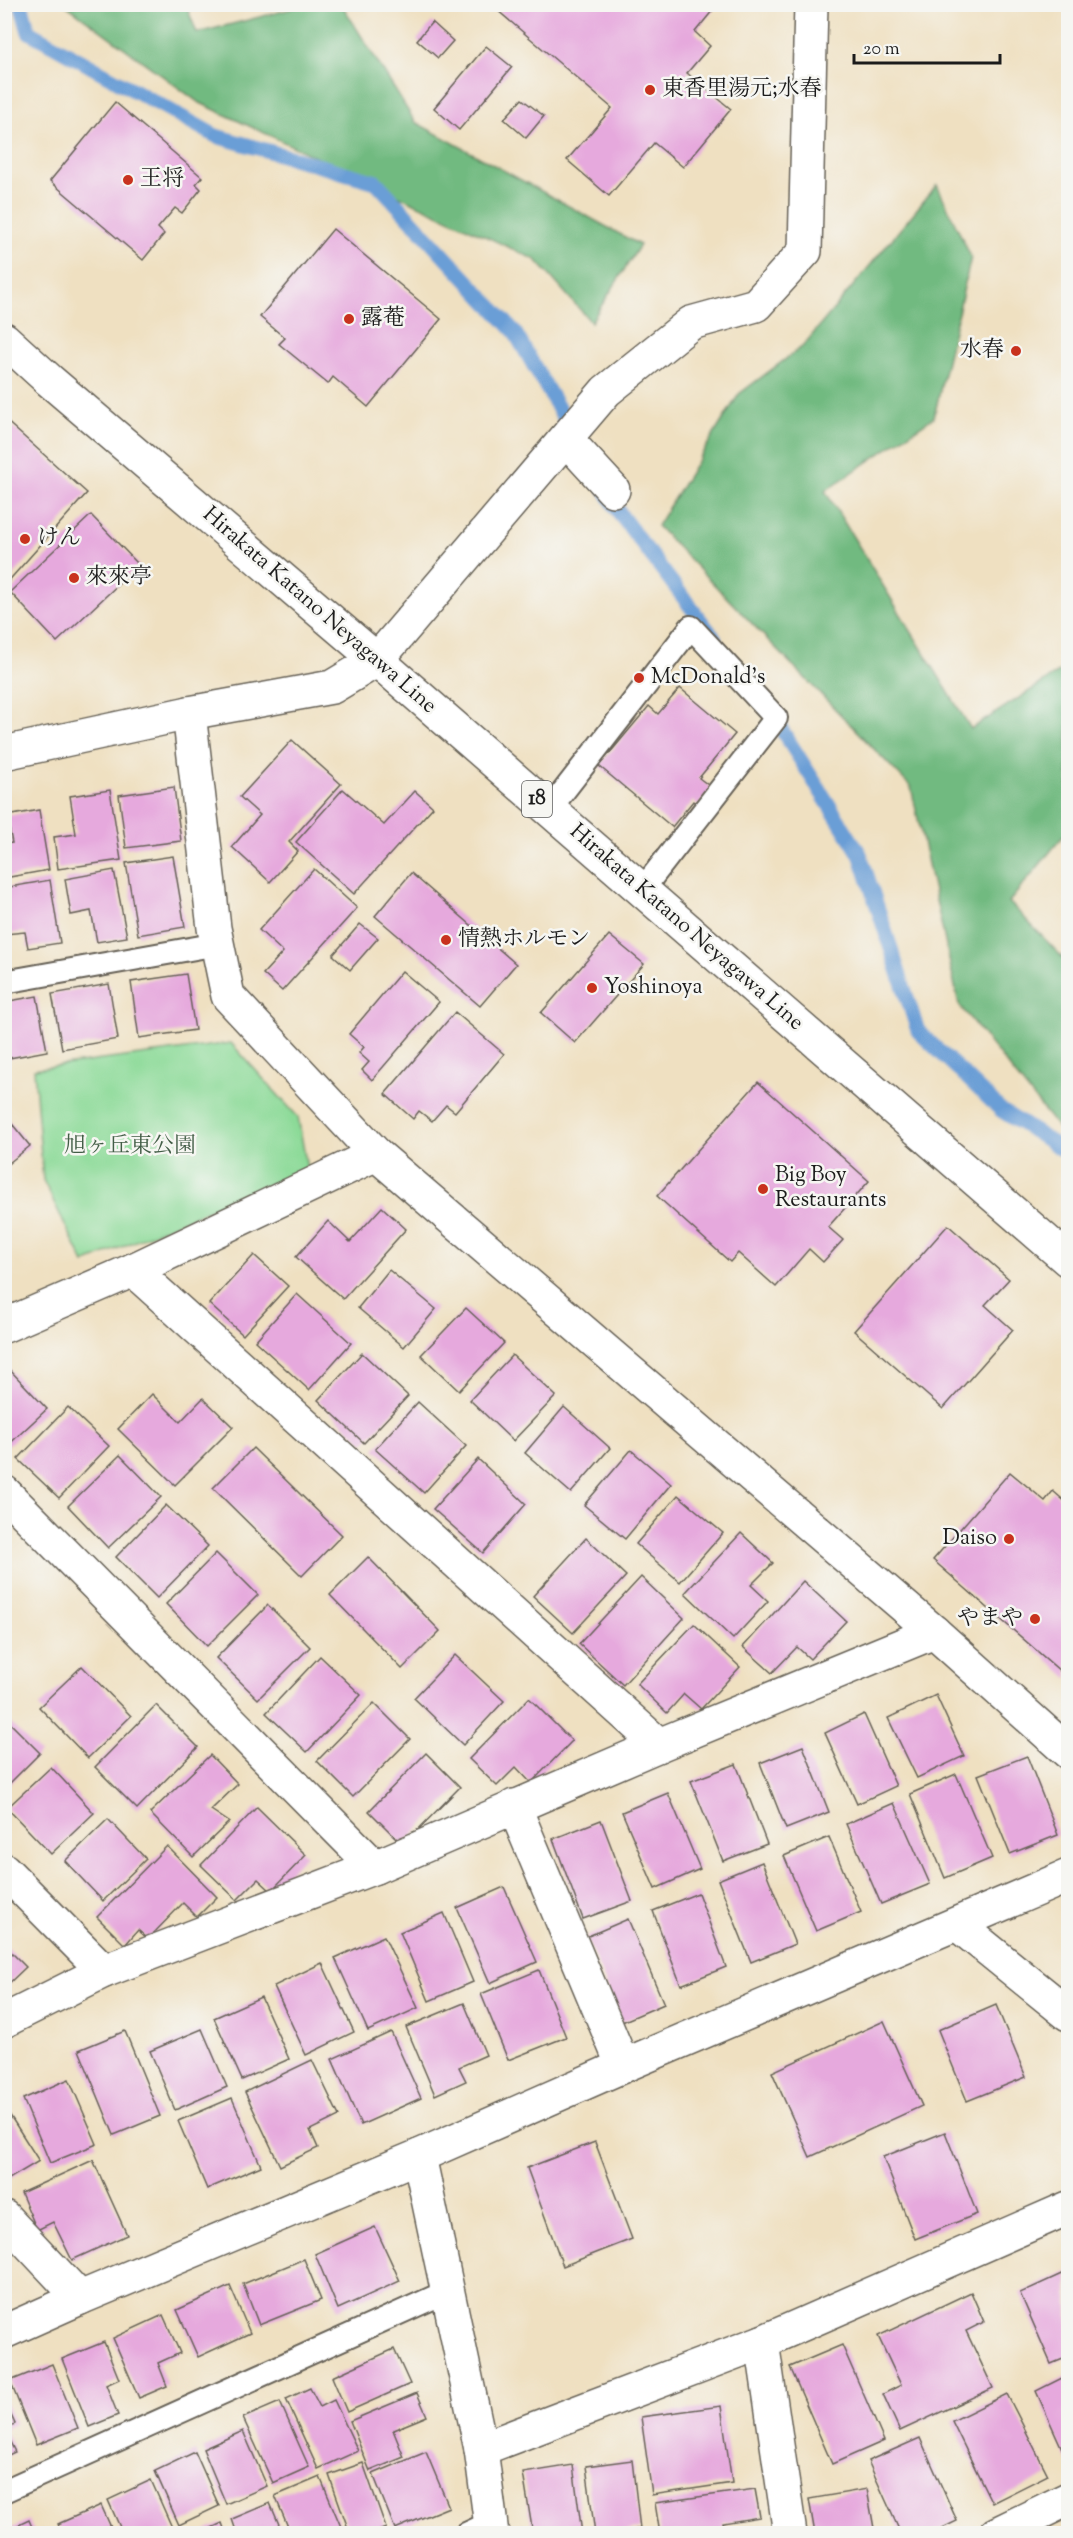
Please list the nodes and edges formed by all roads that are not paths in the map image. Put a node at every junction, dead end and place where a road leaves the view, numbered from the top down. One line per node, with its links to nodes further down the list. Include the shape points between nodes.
1 (812, 4): 3 (street, via 805,252 756,305 692,324 606,391)
2 (4, 339): 5 (street, Hirakata Katano Neyagawa Line / 18)
3 (566, 439): 4 (street); 5 (street)
4 (613, 490)
5 (378, 660): 6 (street, via 332,687); 8 (street, Hirakata Katano Neyagawa Line / 18)
6 (189, 713): 7 (street); 10 (street)
7 (4, 753)
8 (549, 810): 9 (street, Hirakata Katano Neyagawa Line / 18); 9 (lane, via 691,627 777,718)
9 (642, 890): 13 (street, Hirakata Katano Neyagawa Line / 18)
10 (218, 944): 11 (lane); 12 (street, via 228,996)
11 (4, 982)
12 (375, 1154): 14 (street); 17 (street)
13 (1068, 1260)
14 (133, 1270): 15 (street); 18 (street)
15 (4, 1326)
16 (4, 1492): 21 (street)
17 (934, 1632): 18 (street); 19 (street)
18 (659, 1745): 20 (street)
19 (1068, 1752)
20 (514, 1806): 21 (street); 28 (street)
21 (375, 1867): 25 (street)
22 (4, 1870): 25 (street)
23 (1068, 1875): 24 (street)
24 (957, 1924): 26 (street); 28 (street)
25 (104, 1971): 27 (street)
26 (1068, 2014)
27 (4, 2021)
28 (623, 2066): 29 (street)
29 (419, 2156): 32 (street); 33 (street)
30 (1068, 2208): 35 (street)
31 (4, 2217): 33 (street)
32 (448, 2291): 36 (street); 37 (lane)
33 (80, 2298): 34 (street)
34 (4, 2332)
35 (762, 2342): 36 (street); 40 (street)
36 (481, 2449): 39 (street)
37 (4, 2492)
38 (1068, 2499): 41 (street)
39 (483, 2530)
40 (790, 2534)
41 (996, 2534)

